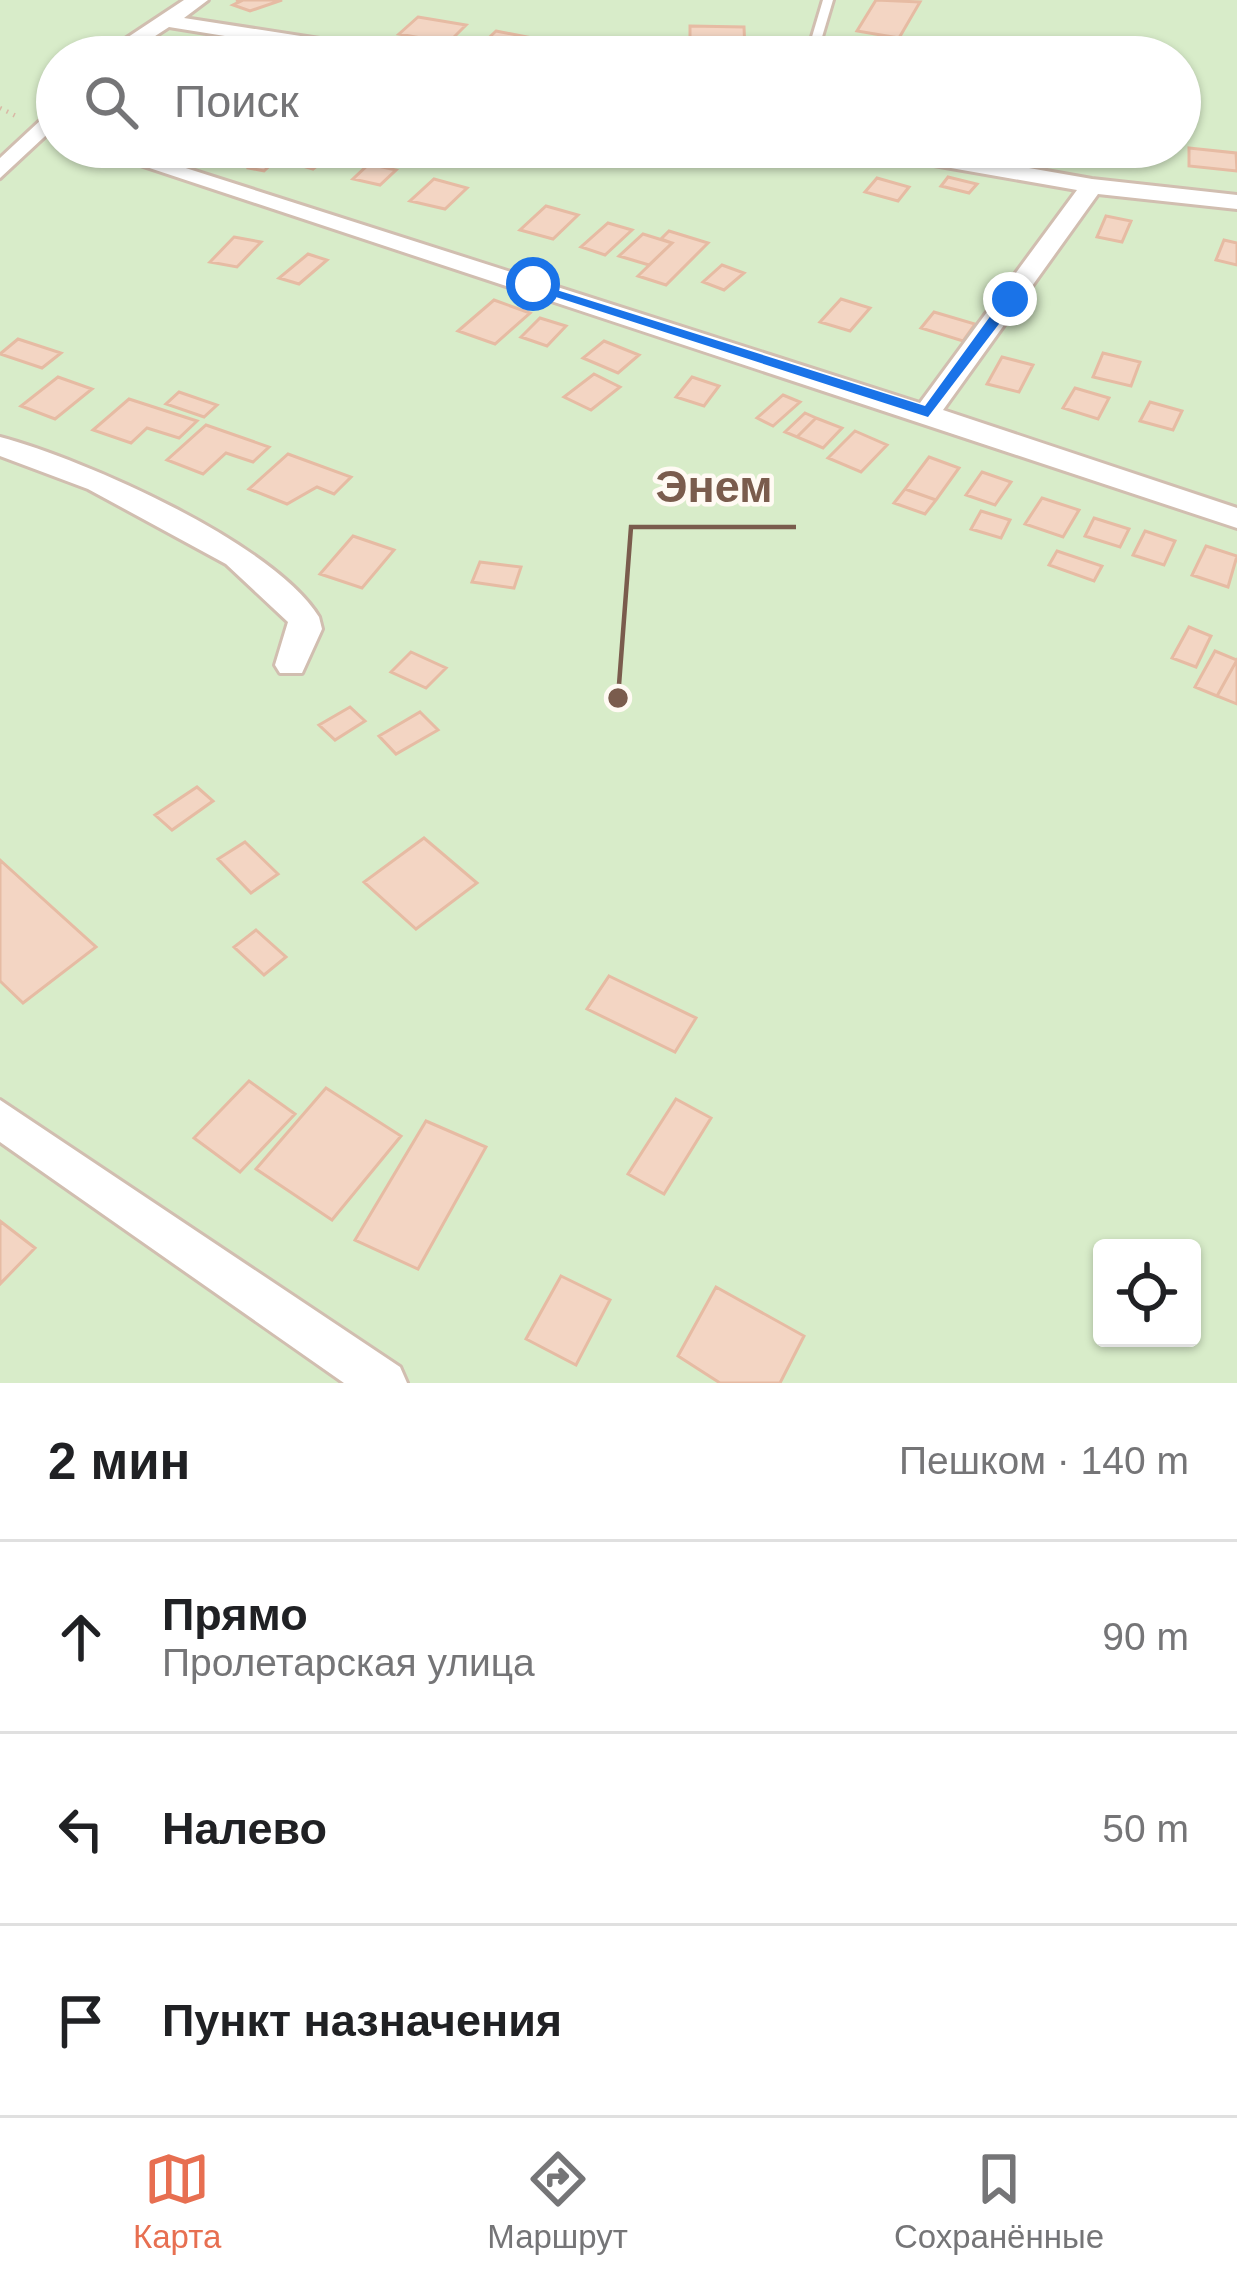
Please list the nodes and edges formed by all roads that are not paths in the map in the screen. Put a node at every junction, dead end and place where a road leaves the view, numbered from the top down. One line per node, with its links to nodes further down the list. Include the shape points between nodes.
1 (198, 0): 3 (street)
2 (828, 0): 6 (lane)
3 (164, 19): 4 (street); 5 (street)
4 (139, 36)
5 (268, 36)
6 (818, 36)
7 (36, 139): 10 (street)
8 (163, 168): 13 (street)
9 (990, 168): 11 (street)
10 (0, 171)
11 (1092, 186): 12 (street); 13 (street)
12 (1237, 202)
13 (928, 412): 15 (street)
14 (0, 446): 16 (street, via 98,482 237,557 303,617)
15 (1237, 518)
16 (291, 665)
17 (0, 1119): 18 (street)
18 (385, 1383)

